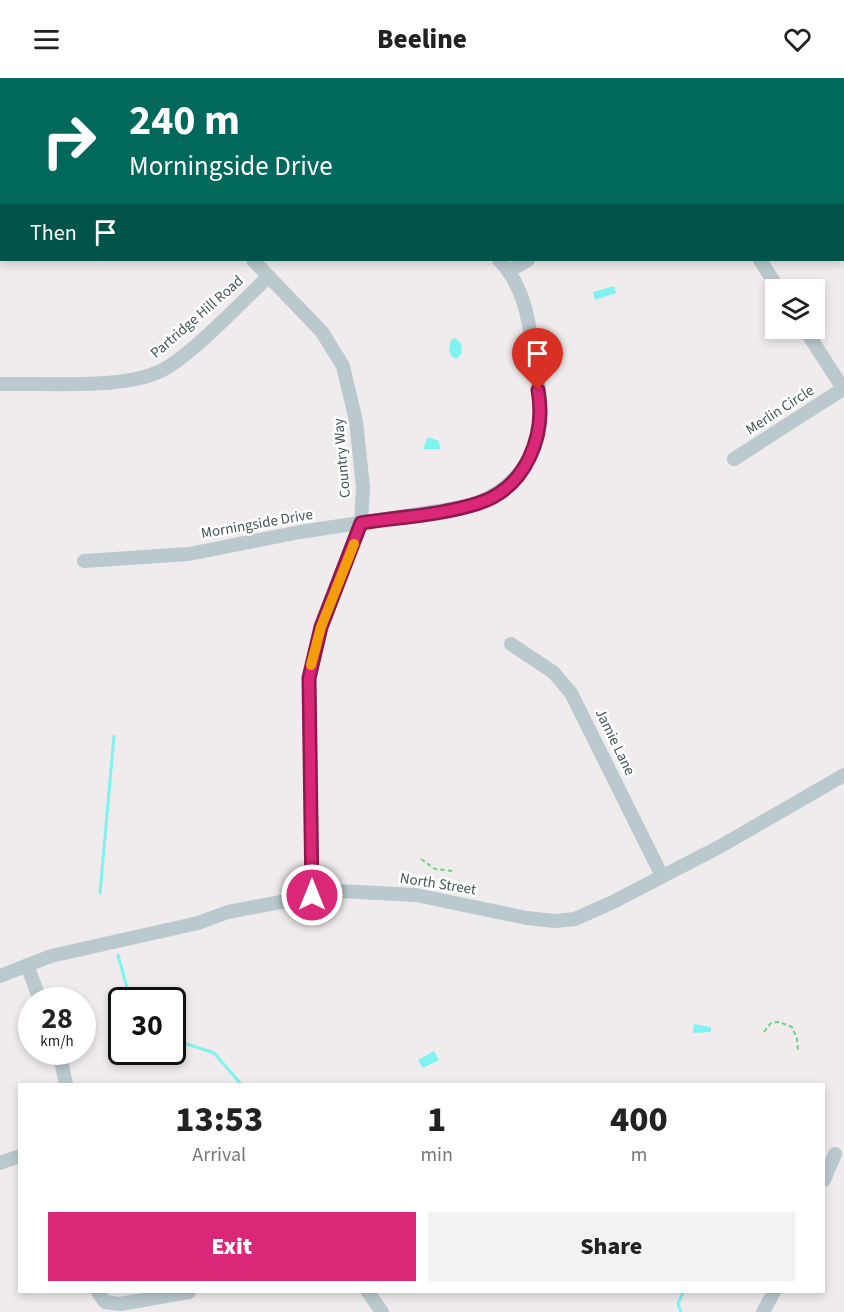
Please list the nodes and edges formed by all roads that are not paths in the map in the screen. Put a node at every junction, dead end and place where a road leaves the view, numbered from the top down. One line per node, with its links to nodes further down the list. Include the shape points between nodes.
1 (254, 261): 6 (street, Country Way)
2 (500, 261): 5 (street, Morningside Drive)
3 (526, 261): 5 (street)
4 (761, 261): 7 (street)
5 (509, 271): 12 (street, Morningside Drive, via 529,319 541,408 537,438 525,465 503,489 480,503)
6 (268, 277): 9 (street, Partridge Hill Road, via 179,359 157,373 113,382); 12 (street, Country Way, via 322,332 343,366 357,431 363,487)
7 (772, 279)
8 (811, 339): 10 (street)
9 (0, 384)
10 (844, 389): 11 (street, Merlin Circle)
11 (734, 459)
12 (361, 523): 13 (street, Morningside Drive, via 189,554); 17 (street, Country Way, via 321,627 309,678)
13 (84, 561)
14 (511, 644): 16 (street, Jamie Lane, via 553,672 571,693)
15 (844, 775): 16 (street, North Street)
16 (662, 876): 17 (street, North Street, via 596,911 555,921 416,894 339,891)
17 (312, 895): 18 (street, North Street, via 228,912)
18 (27, 965): 19 (street, North Street); 20 (street)
19 (0, 976)
20 (35, 987)
21 (62, 1065): 22 (street)
22 (66, 1083)
23 (834, 1154): 26 (street)
24 (18, 1157): 25 (street)
25 (0, 1163)
26 (825, 1177)
27 (183, 1293): 30 (street, via 120,1304)
28 (369, 1293): 31 (street)
29 (773, 1293): 32 (street)
30 (101, 1296)
31 (382, 1312)
32 (763, 1312)

